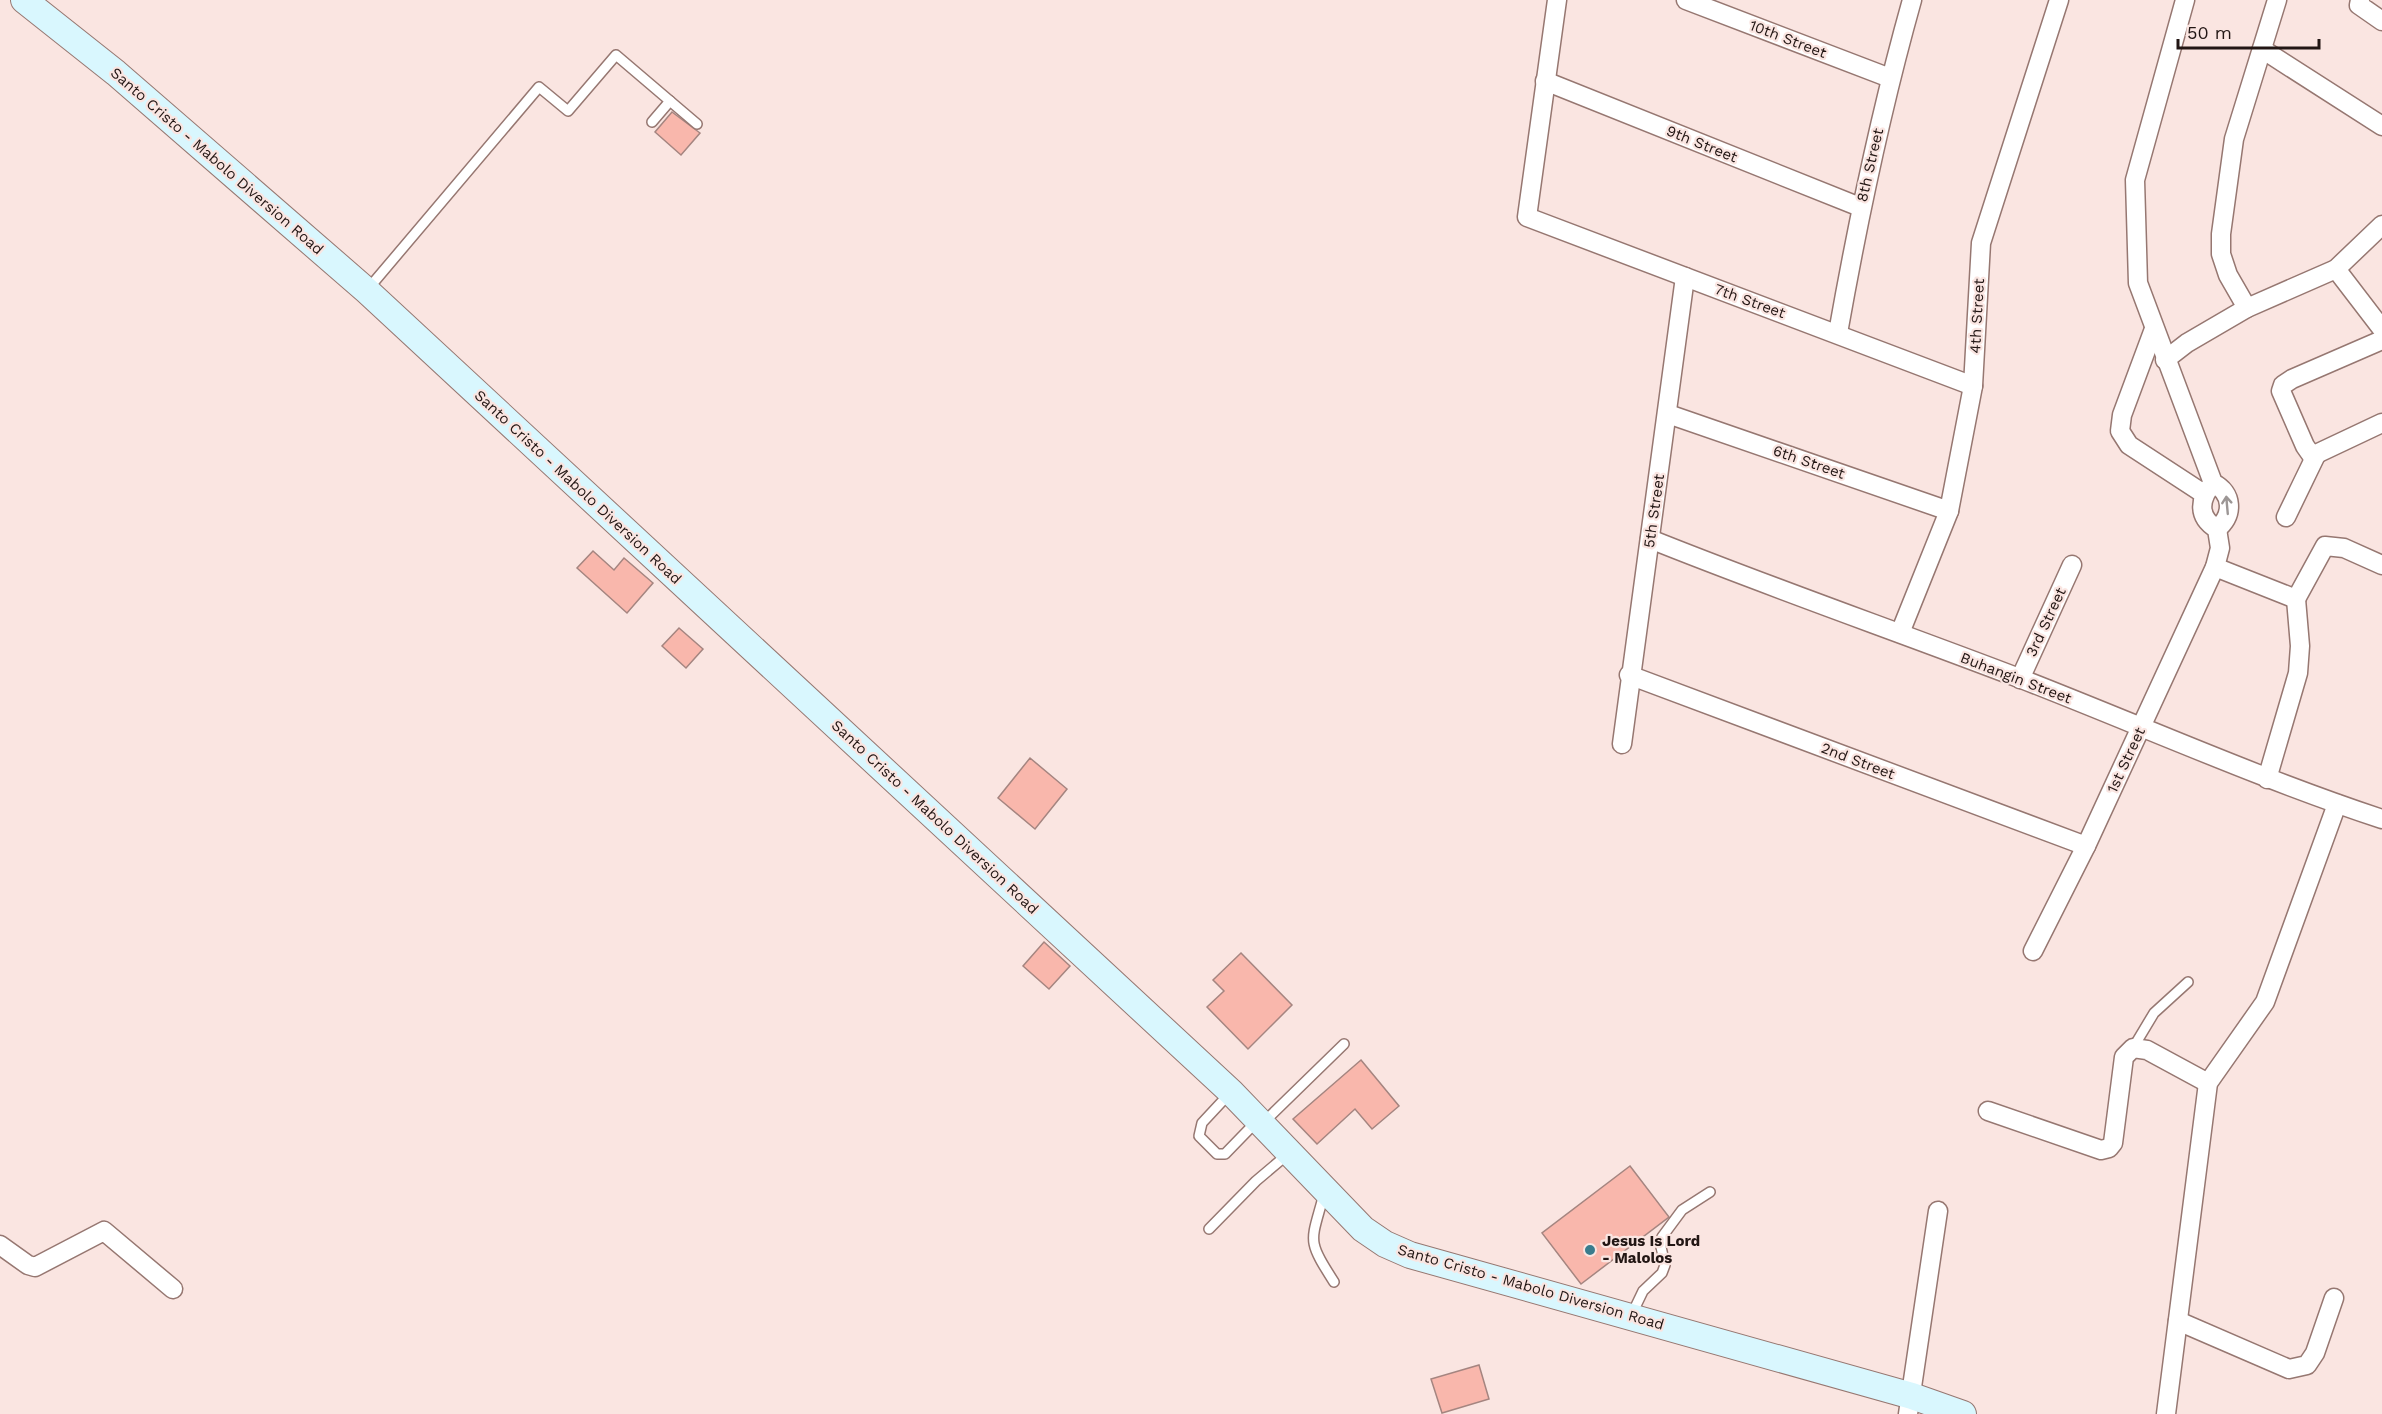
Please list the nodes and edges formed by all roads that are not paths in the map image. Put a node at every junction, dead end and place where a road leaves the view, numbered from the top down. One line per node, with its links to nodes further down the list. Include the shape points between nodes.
1 (24, 0): 21 (street, Santo Cristo - Mabolo Diversion Road, via 116,73)
2 (1557, 0): 12 (street)
3 (1686, 0): 11 (street, 10th Street)
4 (1912, 0): 11 (street, 8th Street)
5 (2058, 0): 28 (street, 4th Street, via 1981,243)
6 (2185, 0): 23 (street, via 2135,180 2138,283)
7 (2277, 0): 10 (street)
8 (2360, 3): 9 (street)
9 (2382, 21)
10 (2262, 49): 16 (street); 22 (street, via 2234,139 2221,234 2221,254 2228,275)
11 (1890, 78): 17 (street, 8th Street)
12 (1545, 81): 17 (street, 9th Street); 20 (street, 7th Street, via 1527,217)
13 (670, 101): 14 (lane); 15 (lane); 21 (lane, via 616,55 568,111 539,87)
14 (652, 122)
15 (697, 124)
16 (2382, 126)
17 (1860, 207): 25 (street, 8th Street)
18 (2382, 225): 19 (street)
19 (2336, 269): 22 (street); 24 (street)
20 (1684, 277): 25 (street, 7th Street); 29 (street, 5th Street)
21 (367, 291): 55 (street, Santo Cristo - Mabolo Diversion Road)
22 (2247, 309): 27 (street)
23 (2154, 329): 27 (street); 32 (street, via 2122,415 2120,431 2128,445)
24 (2382, 329)
25 (1838, 333): 28 (street, 7th Street)
26 (2382, 340): 31 (street, via 2283,386 2282,397)
27 (2165, 360): 32 (street)
28 (1973, 386): 33 (street, 4th Street)
29 (1668, 414): 33 (street, 6th Street); 36 (street, 5th Street)
30 (2382, 423): 31 (street)
31 (2313, 454): 34 (street)
32 (2208, 488): 35 (street, via 2203,514); 35 (street, one-way to 32, via 2227,518 2229,504 2224,491)
33 (1949, 511): 41 (street, 4th Street)
34 (2286, 517)
35 (2217, 529): 39 (street, 1st Street, via 2220,548)
36 (1650, 539): 41 (street, Buhangin Street, via 1771,588); 42 (street, 5th Street)
37 (2072, 565): 43 (street, 3rd Street)
38 (2382, 566): 40 (street, via 2344,548 2325,546)
39 (2214, 567): 40 (street); 44 (street, 1st Street)
40 (2296, 599): 46 (street, via 2298,673)
41 (1900, 633): 43 (street, Buhangin Street)
42 (1629, 675): 45 (street, 5th Street); 49 (street, 2nd Street)
43 (2020, 679): 44 (street, Buhangin Street)
44 (2141, 728): 46 (street, Buhangin Street); 49 (street, 1st Street)
45 (1622, 744)
46 (2267, 779): 47 (street, Buhangin Street)
47 (2337, 804): 48 (street, Buhangin Street); 54 (street, via 2265,1002)
48 (2382, 819)
49 (2086, 846): 50 (street, 1st Street)
50 (2033, 951)
51 (2188, 982): 53 (lane, via 2154,1013)
52 (1344, 1044): 57 (lane)
53 (2133, 1048): 54 (street, via 2147,1050); 56 (street, via 2124,1058 2113,1143 2109,1148 2101,1150)
54 (2208, 1083): 68 (street)
55 (1231, 1092): 57 (street, Santo Cristo - Mabolo Diversion Road); 57 (lane, via 1202,1123 1199,1136 1217,1154 1225,1154)
56 (1988, 1111)
57 (1260, 1122): 58 (street, Santo Cristo - Mabolo Diversion Road)
58 (1290, 1152): 59 (street, Santo Cristo - Mabolo Diversion Road); 62 (lane)
59 (1325, 1188): 64 (lane, via 1311,1238 1314,1251); 67 (street, Santo Cristo - Mabolo Diversion Road, via 1363,1229 1393,1248)
60 (1710, 1192): 67 (lane, via 1682,1210 1662,1237 1662,1273 1643,1291)
61 (1938, 1211): 69 (street)
62 (1209, 1229)
63 (0, 1245): 65 (street, via 35,1267 104,1231)
64 (1334, 1282)
65 (173, 1289)
66 (2334, 1298): 68 (street, via 2315,1353 2307,1365 2289,1369)
67 (1631, 1316): 69 (street, Santo Cristo - Mabolo Diversion Road)
68 (2178, 1321): 71 (street)
69 (1910, 1405): 70 (street, Santo Cristo - Mabolo Diversion Road)
70 (1963, 1414)
71 (2166, 1414)

